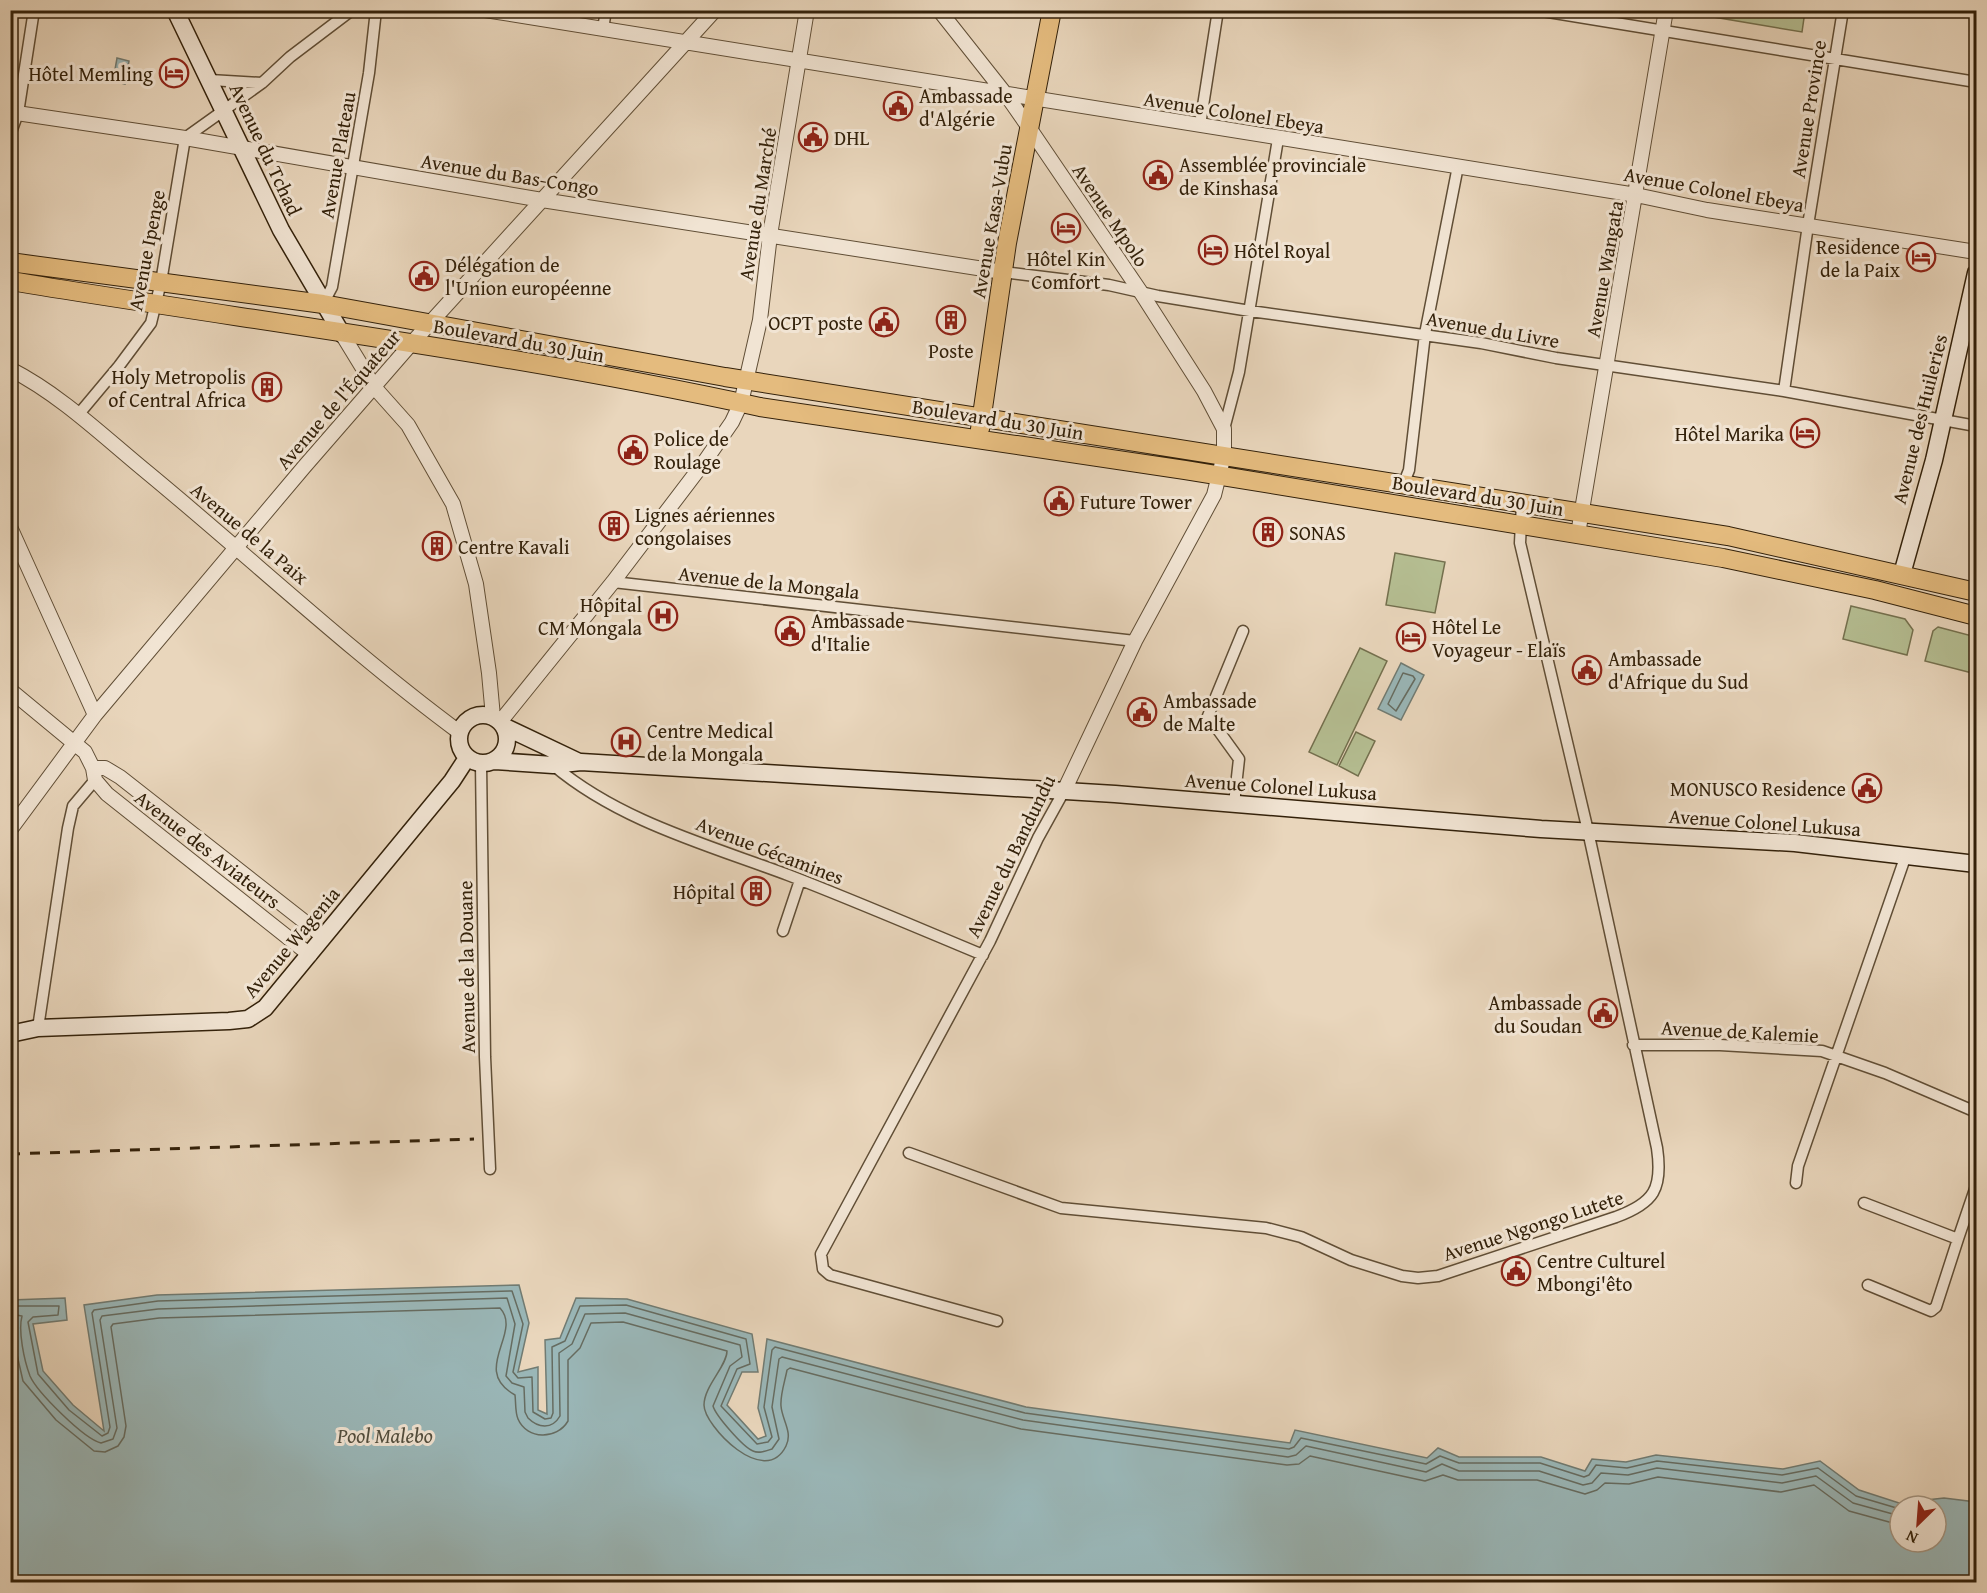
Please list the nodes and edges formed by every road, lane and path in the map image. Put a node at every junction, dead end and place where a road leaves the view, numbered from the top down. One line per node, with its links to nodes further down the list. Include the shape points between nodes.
1 (34, 10): 26 (street)
2 (175, 10): 20 (main road, Avenue du Tchad)
3 (352, 10): 22 (street)
4 (376, 10): 34 (street, Avenue Plateau)
5 (485, 10): 15 (street, Avenue Colonel Ebeya)
6 (606, 10): 15 (street)
7 (715, 10): 17 (street, Avenue de l'Équateur)
8 (807, 10): 19 (street, Avenue du Marché)
9 (939, 10): 23 (street, Avenue Mpolo)
10 (1052, 10): 24 (main road, Avenue Kasa-Vubu)
11 (1218, 10): 27 (street)
12 (1536, 10): 16 (street)
13 (1666, 10): 16 (street, Avenue Wangata)
14 (1843, 10): 18 (street, Avenue Province)
15 (603, 29): 17 (street, Avenue Colonel Ebeya)
16 (1663, 31): 18 (street); 35 (street, Avenue Wangata)
17 (687, 42): 19 (street, Avenue Colonel Ebeya); 36 (street, Avenue de l'Équateur)
18 (1835, 59): 21 (street); 37 (street, Avenue Province)
19 (801, 60): 23 (street, Avenue Colonel Ebeya); 38 (street, Avenue du Marché)
20 (210, 80): 22 (street); 25 (main road, Avenue du Tchad)
21 (1977, 82)
22 (262, 83): 25 (street)
23 (1007, 96): 24 (street, Avenue Colonel Ebeya); 28 (street, Avenue Mpolo)
24 (1035, 100): 27 (street, Avenue Colonel Ebeya); 28 (main road, Avenue Kasa-Vubu)
25 (225, 110): 30 (street); 32 (main road, Avenue du Tchad)
26 (14, 112): 29 (street); 30 (street, Avenue du Bas-Congo)
27 (1200, 125): 31 (street, Avenue Colonel Ebeya)
28 (1030, 129): 41 (main road, Avenue Kasa-Vubu); 45 (street, Avenue Mpolo)
29 (10, 135)
30 (185, 138): 32 (street, Avenue du Bas-Congo); 44 (street, Avenue Ipenge)
31 (1278, 140): 33 (street, Avenue Colonel Ebeya); 48 (street)
32 (244, 149): 34 (street, Avenue du Bas-Congo); 47 (main road, Avenue du Tchad, via 281,230)
33 (1458, 166): 35 (street, Avenue Colonel Ebeya); 51 (street)
34 (353, 168): 36 (street, Avenue du Bas-Congo); 47 (street, Avenue Plateau, via 332,287)
35 (1636, 195): 37 (street, Avenue Colonel Ebeya); 53 (street, Avenue Wangata)
36 (542, 200): 38 (street, Avenue du Bas-Congo); 49 (street, Avenue de l'Équateur)
37 (1808, 225): 39 (street, Avenue Colonel Ebeya); 57 (street, Avenue Province)
38 (770, 235): 41 (street, Avenue du Bas-Congo); 55 (street, Avenue du Marché)
39 (1977, 252)
40 (10, 262): 44 (main road, Boulevard du 30 Juin)
41 (1003, 272): 45 (street, Avenue du Livre); 60 (main road, Avenue Kasa-Vubu)
42 (1977, 273): 61 (main road, Avenue des Huileries)
43 (10, 281): 46 (main road, Boulevard du 30 Juin)
44 (161, 282): 46 (street, Avenue Ipenge); 47 (main road, Boulevard du 30 Juin)
45 (1140, 291): 48 (street, Avenue du Livre); 63 (street, Avenue Mpolo)
46 (156, 303): 50 (main road, Boulevard du 30 Juin); 59 (street, Avenue Ipenge, via 142,337)
47 (323, 304): 49 (main road, Boulevard du 30 Juin); 50 (main road, Avenue du Tchad)
48 (1250, 311): 51 (street, Avenue du Livre); 63 (street)
49 (429, 324): 52 (street, Avenue de l'Équateur); 55 (main road, Boulevard du 30 Juin)
50 (342, 334): 52 (main road, Boulevard du 30 Juin); 56 (street)
51 (1425, 334): 53 (street, Avenue du Livre); 67 (street, via 1409,470)
52 (411, 344): 56 (street, Avenue de l'Équateur); 58 (main road, Boulevard du 30 Juin)
53 (1608, 366): 57 (street, Avenue du Livre); 69 (street, Avenue Wangata)
54 (10, 369): 59 (street, Avenue de la Paix)
55 (748, 380): 58 (street, Avenue du Marché); 60 (main road, Boulevard du 30 Juin)
56 (375, 388): 73 (street, Avenue de l'Équateur); 82 (street, via 408,425 453,504 476,584)
57 (1784, 391): 61 (street, Avenue du Livre)
58 (741, 403): 64 (main road, Boulevard du 30 Juin); 75 (street, Avenue du Marché, via 722,437)
59 (78, 415): 73 (street, Avenue de la Paix)
60 (982, 417): 64 (main road, Avenue Kasa-Vubu); 65 (main road, Boulevard du 30 Juin)
61 (1942, 420): 62 (street, Avenue du Livre); 74 (main road, Avenue des Huileries)
62 (1977, 426)
63 (1224, 429): 65 (street, Avenue Mpolo)
64 (979, 440): 66 (main road, Boulevard du 30 Juin)
65 (1224, 455): 66 (street, Avenue Mpolo); 67 (main road, Boulevard du 30 Juin)
66 (1221, 476): 70 (main road, Boulevard du 30 Juin); 79 (street, Avenue du Bandundu)
67 (1403, 484): 68 (main road, Boulevard du 30 Juin)
68 (1522, 503): 69 (main road, Boulevard du 30 Juin); 70 (street, Avenue Ngongo Lutete)
69 (1581, 512): 72 (street, Avenue Wangata); 74 (main road, Boulevard du 30 Juin, via 1728,536)
70 (1519, 524): 72 (main road, Boulevard du 30 Juin); 92 (street, Avenue Ngongo Lutete, via 1520,543)
71 (10, 527): 81 (street)
72 (1578, 534): 77 (main road, Boulevard du 30 Juin, via 1723,558)
73 (238, 547): 81 (street, Avenue de l'Équateur); 83 (street, Avenue de la Paix, via 414,699)
74 (1902, 574): 76 (main road, Boulevard du 30 Juin)
75 (613, 582): 79 (street, Avenue de la Mongala); 82 (street, Avenue du Marché)
76 (1977, 592)
77 (1977, 616)
78 (1243, 631): 90 (street, via 1208,716 1239,759)
79 (1135, 640): 89 (street, Avenue du Bandundu)
80 (10, 690): 84 (street, Avenue des Aviateurs)
81 (95, 715): 84 (street, Avenue de l'Équateur)
82 (499, 722): 83 (main road, via 476,716 463,724); 85 (main road, via 507,745 502,754); 86 (main road, Avenue Colonel Lukusa)
83 (459, 732): 85 (main road, via 459,746)
84 (74, 742): 88 (street, Avenue des Aviateurs, via 85,752); 91 (street, Avenue de l'Équateur)
85 (481, 761): 87 (main road, Avenue Colonel Lukusa); 97 (main road, Avenue Wagenia, via 452,781); 106 (street, Avenue de la Douane)
86 (581, 762): 87 (main road, Avenue Colonel Lukusa); 89 (main road, Avenue Colonel Lukusa)
87 (553, 765): 95 (street, Avenue Gécamines, via 574,783 653,825)
88 (94, 774): 97 (street, Avenue des Aviateurs, via 105,768 120,777); 98 (street, Avenue des Aviateurs, via 107,794); 100 (street, via 73,806 68,828)
89 (1064, 791): 90 (main road, Avenue Colonel Lukusa); 99 (street, Avenue du Bandundu)
90 (1234, 804): 92 (main road, Avenue Colonel Lukusa)
91 (10, 830)
92 (1588, 831): 93 (main road, Avenue Colonel Lukusa, via 1795,843); 102 (street, Avenue Ngongo Lutete)
93 (1906, 855): 94 (main road, Avenue Colonel Lukusa); 103 (street)
94 (1977, 864)
95 (800, 880): 96 (street); 99 (street, Avenue Gécamines)
96 (783, 931)
97 (324, 937): 98 (main road, Avenue Wagenia)
98 (310, 955): 100 (main road, Avenue Wagenia, via 265,1008 248,1019)
99 (983, 955): 112 (street, Avenue du Bandundu, via 823,1247 821,1262 830,1275)
100 (38, 1028): 101 (main road, Avenue Wagenia)
101 (10, 1034)
102 (1633, 1044): 103 (street, Avenue de Kalemie, via 1802,1049); 105 (street, Avenue Ngongo Lutete, via 1659,1165 1659,1182 1647,1201 1616,1217 1429,1277 1402,1276 1376,1269 1301,1237 1266,1228 1061,1208)
103 (1838, 1055): 104 (street, Avenue de Kalemie); 107 (street, via 1798,1166)
104 (1977, 1112)
105 (909, 1154)
106 (490, 1169)
107 (1796, 1183)
108 (1977, 1186): 110 (street)
109 (1864, 1203): 110 (street)
110 (1958, 1239): 111 (street, via 1931,1311)
111 (1868, 1285)
112 (997, 1321)

